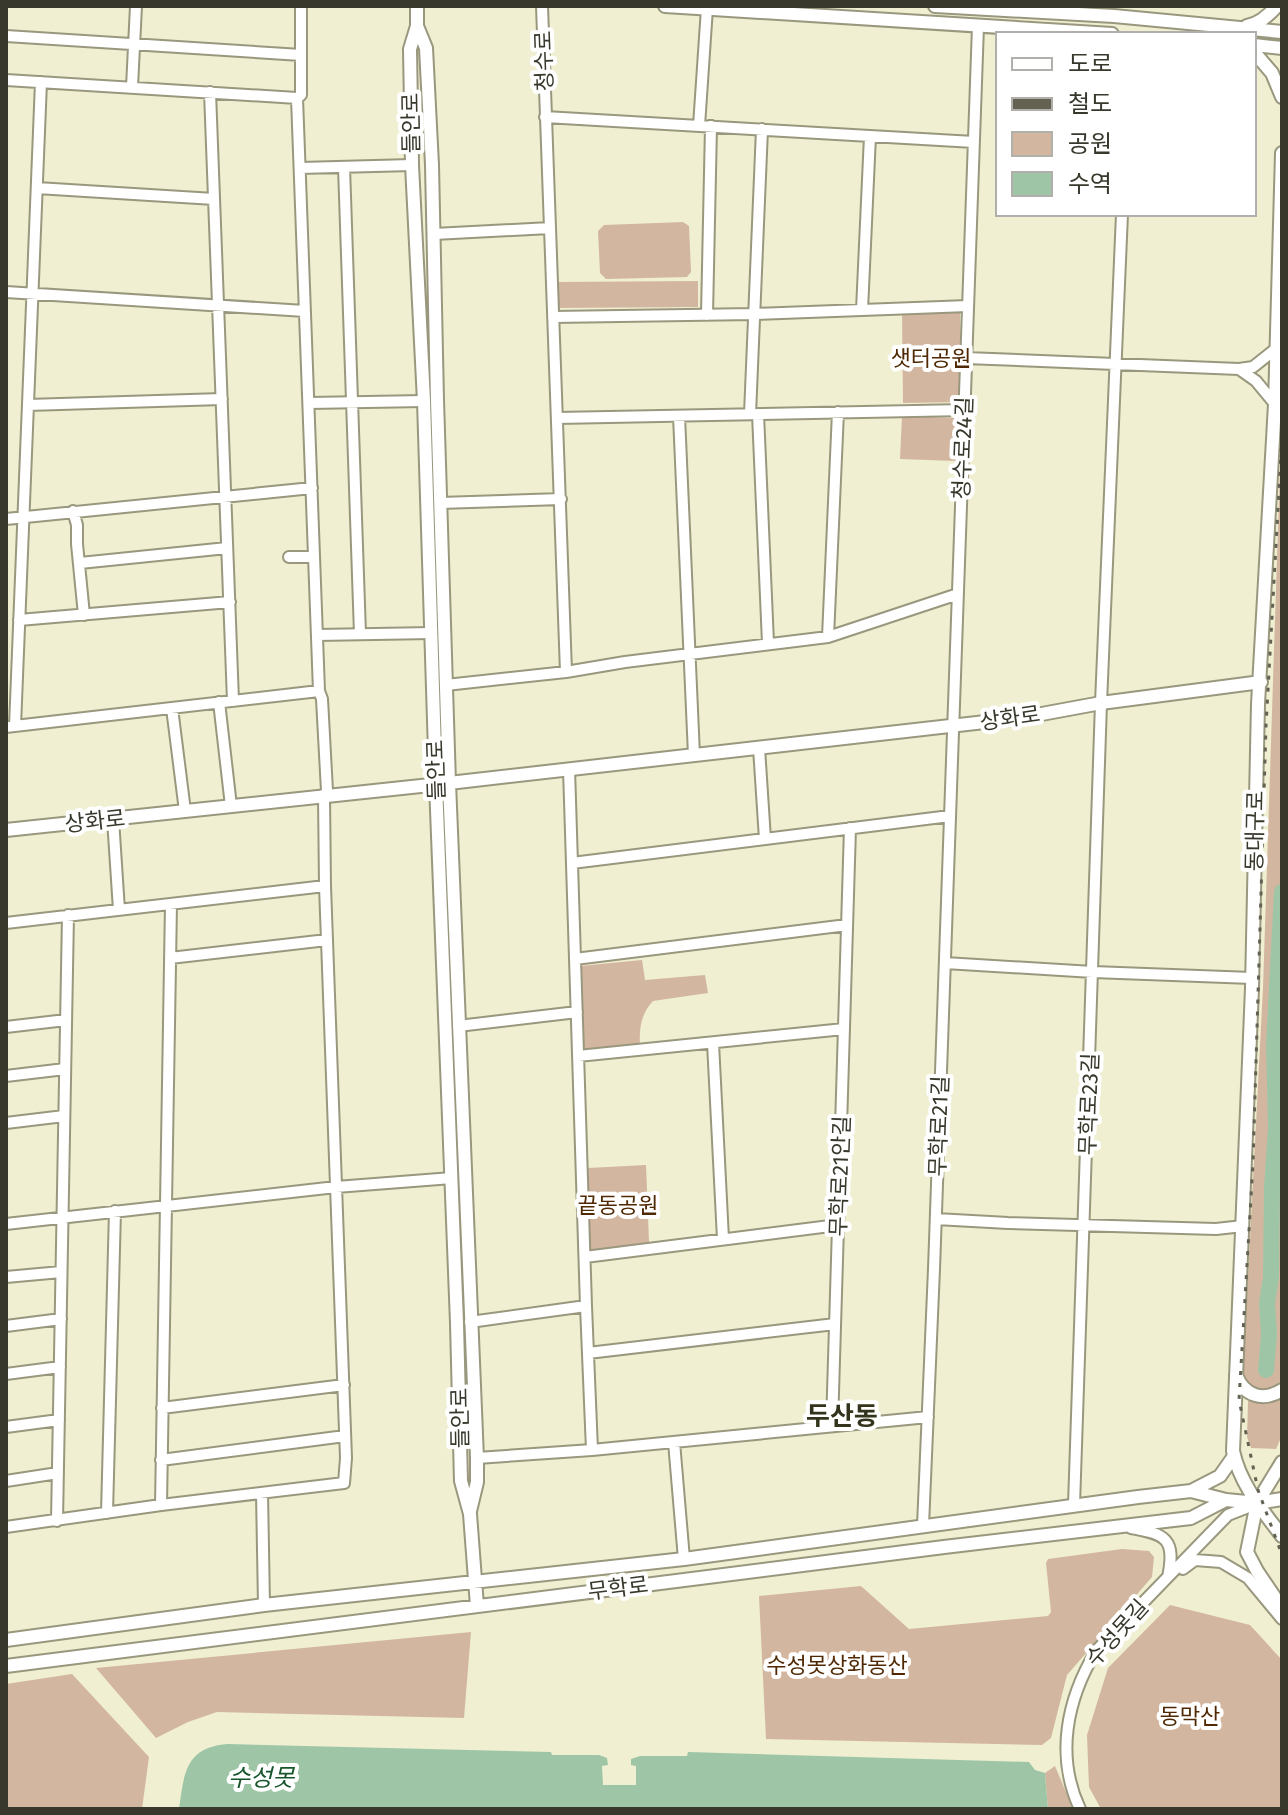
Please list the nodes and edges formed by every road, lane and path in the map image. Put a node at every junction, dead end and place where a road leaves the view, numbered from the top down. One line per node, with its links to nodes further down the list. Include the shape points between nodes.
1 (136, 6): 16 (street)
2 (301, 6): 20 (street)
3 (417, 6): 10 (main road, 들안로)
4 (542, 6): 27 (street, 청수로)
5 (665, 6): 8 (main road)
6 (935, 6): 9 (main road)
7 (1277, 6): 12 (main road, via 1254,25)
8 (707, 8): 11 (main road); 28 (street)
9 (1114, 11): 12 (main road)
10 (417, 26): 33 (main road, 들안로, via 410,49); 40 (main road, 들안로, via 426,48)
11 (978, 26): 13 (main road); 31 (street, 청수로24길)
12 (1238, 27): 14 (main road)
13 (1078, 32)
14 (1282, 32)
15 (6, 36): 16 (street)
16 (134, 45): 20 (street); 23 (street)
17 (1256, 45): 18 (main road)
18 (1282, 48)
19 (1256, 54): 25 (main road)
20 (301, 55): 26 (street)
21 (6, 80): 22 (street)
22 (41, 82): 23 (street); 36 (street)
23 (132, 87): 24 (street)
24 (210, 92): 26 (street); 37 (street)
25 (1282, 97)
26 (297, 98): 35 (street)
27 (545, 117): 28 (street); 39 (street, 청수로)
28 (705, 126): 29 (street); 48 (street)
29 (762, 129): 30 (street); 47 (street)
30 (870, 136): 31 (street); 45 (street)
31 (974, 142): 44 (street, 청수로24길)
32 (1282, 153): 50 (main road, 동대구로)
33 (412, 165): 34 (street); 55 (main road, 들안로)
34 (344, 167): 35 (street); 56 (street)
35 (300, 168): 46 (street)
36 (37, 188): 37 (street); 42 (street)
37 (214, 199): 43 (street)
38 (1122, 216): 52 (street, 무학로23길)
39 (550, 228): 40 (street); 49 (street, 청수로)
40 (434, 234): 68 (main road, 들안로)
41 (6, 292): 42 (street)
42 (32, 294): 43 (street); 59 (street)
43 (218, 306): 46 (street); 54 (street)
44 (968, 306): 45 (street); 51 (street, 청수로24길)
45 (862, 310): 47 (street)
46 (305, 311): 57 (street)
47 (754, 314): 48 (street); 62 (street)
48 (707, 315): 49 (street)
49 (553, 317): 64 (street, 청수로)
50 (1277, 348): 53 (street, via 1253,367); 58 (main road, 동대구로)
51 (966, 358): 52 (street); 60 (street, 청수로24길)
52 (1116, 364): 53 (street); 92 (street, 무학로23길)
53 (1239, 369): 58 (street)
54 (222, 399): 59 (street); 66 (street)
55 (424, 401): 56 (street); 80 (main road, 들안로)
56 (353, 402): 57 (street); 81 (street)
57 (309, 403): 65 (street)
58 (1275, 404): 87 (main road, 동대구로)
59 (28, 405): 70 (street)
60 (965, 410): 61 (street); 76 (street, 청수로24길)
61 (838, 412): 62 (street); 83 (street)
62 (754, 414): 63 (street); 84 (street)
63 (679, 416): 64 (street); 85 (street)
64 (557, 418): 67 (street, 청수로)
65 (312, 488): 66 (street); 74 (street)
66 (225, 496): 69 (street); 72 (street)
67 (561, 499): 68 (street); 86 (street, 청수로)
68 (440, 503): 88 (main road, 들안로)
69 (73, 511): 70 (street); 75 (street)
70 (23, 516): 71 (street); 79 (street)
71 (6, 519)
72 (227, 548): 75 (street); 77 (street)
73 (289, 557): 74 (street)
74 (314, 557): 82 (street)
75 (80, 563): 78 (street)
76 (958, 594): 83 (street); 94 (street, 청수로24길)
77 (230, 602): 78 (street); 90 (street)
78 (84, 615): 79 (street)
79 (19, 620): 95 (street)
80 (432, 633): 81 (street); 99 (main road, 들안로)
81 (360, 634): 82 (street)
82 (317, 635): 89 (street)
83 (828, 637): 84 (street)
84 (768, 643): 85 (street)
85 (690, 654): 86 (street); 97 (street)
86 (566, 672): 88 (street)
87 (1261, 682): 92 (main road, 상화로); 120 (main road, 동대구로)
88 (446, 685): 99 (main road, 들안로)
89 (319, 691): 90 (street); 100 (street)
90 (233, 701): 91 (street)
91 (219, 702): 93 (street); 101 (street)
92 (1101, 703): 94 (main road, 상화로); 119 (street, 무학로23길)
93 (172, 708): 95 (street); 102 (street)
94 (953, 726): 96 (main road, 상화로); 103 (street, 무학로21길)
95 (10, 727)
96 (759, 748): 97 (main road, 상화로); 107 (street)
97 (694, 755): 98 (main road, 상화로)
98 (569, 769): 99 (main road, 상화로); 108 (street)
99 (443, 784): 100 (main road, 상화로); 123 (main road, 들안로); 132 (main road, 들안로)
100 (324, 796): 101 (main road, 상화로); 109 (street)
101 (231, 806): 102 (main road, 상화로)
102 (185, 811): 104 (main road, 상화로)
103 (950, 816): 105 (street); 118 (street, 무학로21길)
104 (113, 819): 106 (main road, 상화로); 111 (street)
105 (850, 828): 107 (street); 114 (street, 무학로21안길)
106 (6, 830)
107 (765, 839): 108 (street)
108 (572, 863): 117 (street)
109 (325, 886): 110 (street); 115 (street)
110 (171, 904): 111 (street); 116 (street)
111 (119, 910): 112 (street)
112 (68, 915): 113 (street); 122 (street)
113 (6, 923)
114 (847, 925): 117 (street); 125 (street, 무학로21안길)
115 (327, 940): 116 (street); 133 (street)
116 (170, 958): 134 (street)
117 (575, 959): 121 (street)
118 (945, 963): 119 (street); 137 (street, 무학로21길)
119 (1093, 972): 120 (street); 140 (street, 무학로23길)
120 (1252, 978): 141 (main road, 동대구로)
121 (577, 1012): 123 (street); 127 (street)
122 (66, 1020): 124 (street); 128 (street)
123 (458, 1026): 148 (main road, 들안로)
124 (6, 1027)
125 (844, 1029): 126 (street); 139 (street, 무학로21안길)
126 (713, 1043): 127 (street); 142 (street)
127 (578, 1056): 143 (street)
128 (65, 1069): 129 (street); 130 (street)
129 (6, 1076)
130 (64, 1116): 131 (street); 136 (street)
131 (6, 1123)
132 (452, 1178): 133 (street); 179 (main road, 들안로, via 461,1481)
133 (336, 1187): 134 (street); 155 (street)
134 (166, 1205): 135 (street); 157 (street)
135 (115, 1211): 136 (street); 178 (street)
136 (62, 1216): 138 (street); 144 (street)
137 (936, 1219): 140 (street); 158 (street, 무학로21길)
138 (6, 1224)
139 (838, 1225): 142 (street); 149 (street, 무학로21안길)
140 (1085, 1225): 141 (street); 177 (street, 무학로23길)
141 (1243, 1226): 154 (main road, 동대구로)
142 (723, 1239): 143 (street)
143 (585, 1257): 146 (street)
144 (61, 1272): 145 (street); 147 (street)
145 (6, 1277)
146 (586, 1306): 148 (street); 151 (street)
147 (61, 1319): 150 (street); 152 (street)
148 (470, 1322): 166 (main road, 들안로)
149 (835, 1324): 151 (street); 160 (street, 무학로21안길)
150 (6, 1326)
151 (588, 1353): 164 (street)
152 (60, 1367): 153 (street); 159 (street)
153 (6, 1374)
154 (1236, 1375): 156 (main road, via 1254,1395); 165 (main road, 동대구로)
155 (344, 1385): 157 (street); 162 (street)
156 (1282, 1390)
157 (162, 1408): 167 (street)
158 (928, 1417): 160 (street); 182 (street, 무학로21길)
159 (59, 1420): 161 (street); 169 (street)
160 (832, 1426): 163 (street, 들안로)
161 (6, 1427)
162 (345, 1436): 167 (street); 172 (street, via 344,1483)
163 (674, 1442): 164 (street, 들안로); 185 (street)
164 (592, 1450): 166 (street, 들안로)
165 (1234, 1456): 171 (main road, via 1220,1476); 175 (main road, 동대구로)
166 (477, 1458): 179 (main road, 들안로)
167 (161, 1460): 176 (street)
168 (1282, 1462): 175 (main road)
169 (58, 1473): 170 (street); 180 (street)
170 (6, 1481)
171 (1191, 1491): 174 (main road, 무학로); 177 (main road, 무학로)
172 (262, 1493): 176 (street); 188 (street)
173 (1282, 1499): 175 (main road, 무학로)
174 (1226, 1500): 175 (main road, 무학로); 181 (main road, 무학로, via 1191,1518)
175 (1257, 1503): 184 (main road, 동대구로); 186 (street, 수성못길, via 1228,1515); 190 (main road, via 1247,1552)
176 (161, 1505): 178 (street)
177 (1074, 1505): 182 (main road, 무학로)
178 (107, 1513): 180 (street)
179 (470, 1514): 187 (main road, 들안로)
180 (57, 1521): 183 (street)
181 (1117, 1525): 186 (street, via 1163,1537 1172,1558); 189 (main road, 무학로)
182 (923, 1526): 185 (main road, 무학로)
183 (6, 1527)
184 (1282, 1536)
185 (684, 1559): 187 (main road, 무학로)
186 (1168, 1579): 191 (street, via 1195,1560 1221,1562 1248,1578); 194 (street, 수성못길, via 1096,1651 1077,1688 1066,1741 1067,1767)
187 (475, 1582): 188 (main road, 무학로); 189 (main road, 들안로)
188 (264, 1605): 192 (main road, 무학로)
189 (477, 1606): 193 (main road, 무학로)
190 (1282, 1608)
191 (1282, 1619)
192 (6, 1640)
193 (6, 1666)
194 (1080, 1809)

